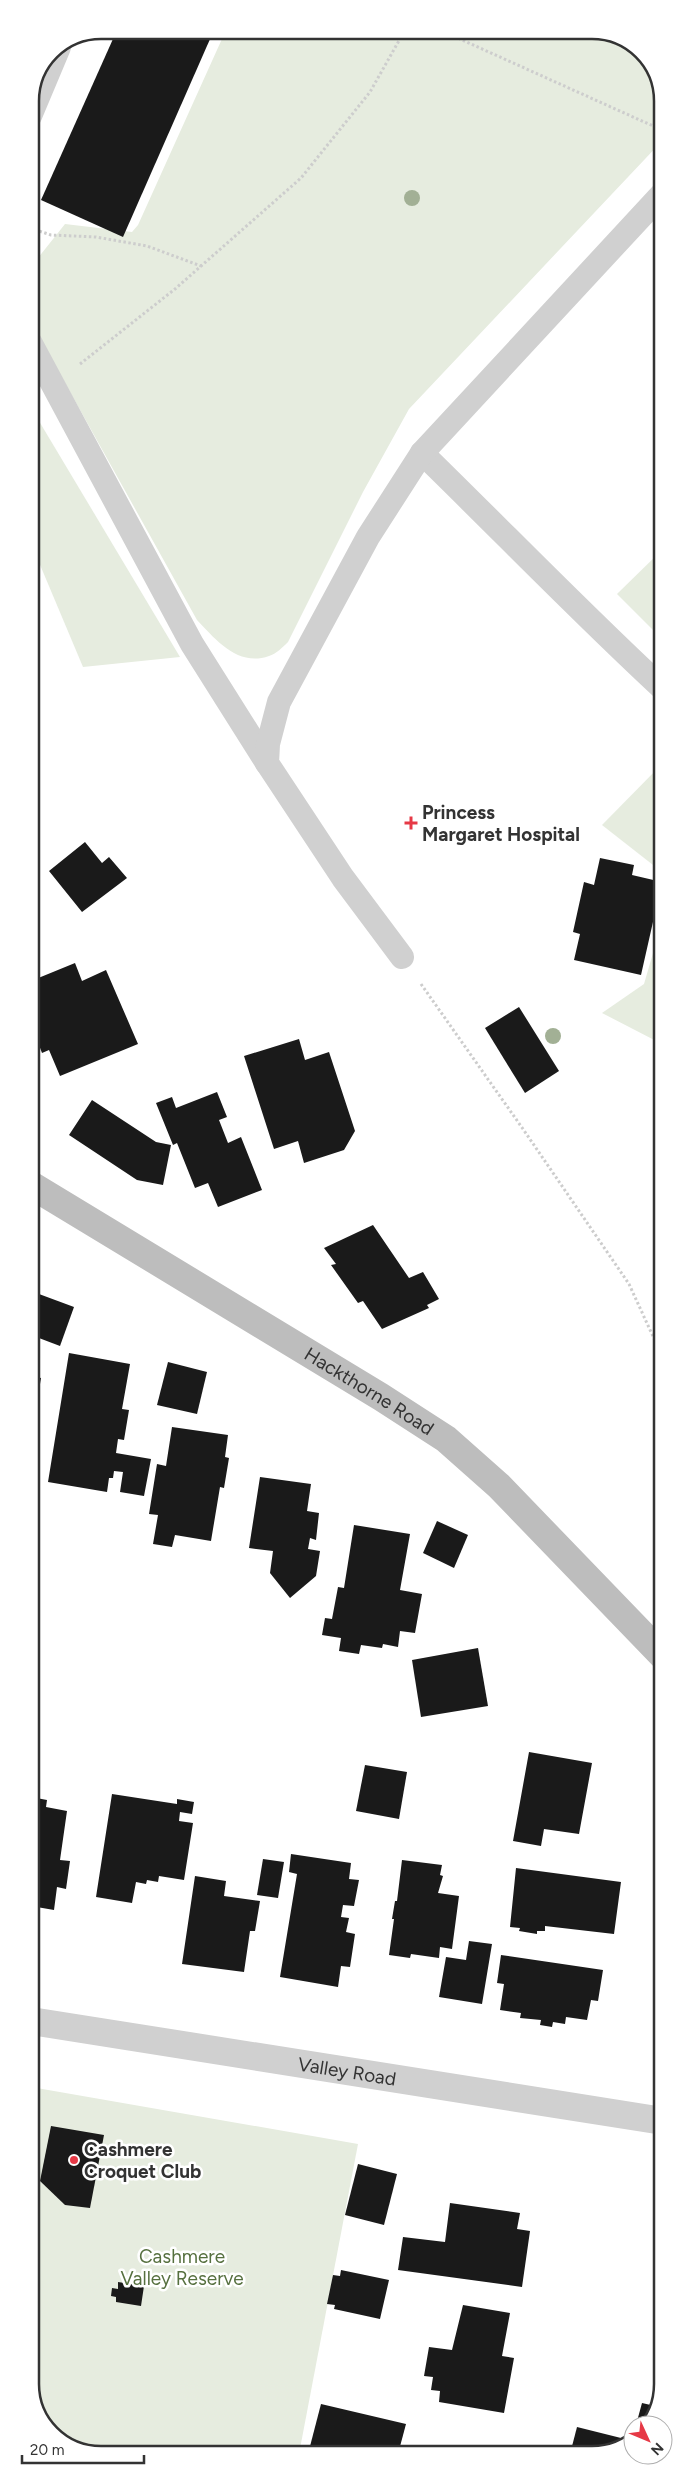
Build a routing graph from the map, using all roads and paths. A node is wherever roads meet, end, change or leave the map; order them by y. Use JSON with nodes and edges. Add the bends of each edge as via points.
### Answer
{"nodes":[{"id":1,"x":400,"y":39,"type":"edge"},
{"id":2,"x":460,"y":39,"type":"edge"},
{"id":3,"x":53,"y":62,"type":"edge"},
{"id":4,"x":40,"y":93,"type":"edge"},
{"id":5,"x":654,"y":126,"type":"edge"},
{"id":6,"x":654,"y":203,"type":"edge"},
{"id":7,"x":39,"y":231,"type":"edge"},
{"id":8,"x":201,"y":266,"type":"junction"},
{"id":9,"x":39,"y":358,"type":"edge"},
{"id":10,"x":54,"y":385,"type":"junction"},
{"id":11,"x":422,"y":453,"type":"junction"},
{"id":12,"x":654,"y":681,"type":"edge"},
{"id":13,"x":267,"y":763,"type":"junction"},
{"id":14,"x":402,"y":957,"type":"joint"},
{"id":15,"x":39,"y":1190,"type":"edge"},
{"id":16,"x":654,"y":1339,"type":"edge"},
{"id":17,"x":654,"y":1648,"type":"edge"},
{"id":18,"x":39,"y":2022,"type":"edge"},
{"id":19,"x":654,"y":2120,"type":"edge"}],
"edges":[{"from":1,"to":8,"type":"path","via":[[370,92],[302,178]]},
{"from":2,"to":5,"type":"path"},
{"from":3,"to":4,"type":"lane"},
{"from":6,"to":11,"type":"lane"},
{"from":7,"to":8,"type":"path","via":[[147,246]]},
{"from":8,"to":10,"type":"path"},
{"from":9,"to":10,"type":"lane"},
{"from":10,"to":13,"type":"lane","via":[[192,644]]},
{"from":11,"to":12,"type":"lane"},
{"from":11,"to":13,"type":"lane","via":[[368,537],[279,702],[268,744]]},
{"from":13,"to":14,"type":"lane","via":[[343,878]]},
{"from":14,"to":16,"type":"path","via":[[629,1284]]},
{"from":15,"to":17,"type":"street","name":"Hackthorne Road","via":[[446,1439],[499,1486]]},
{"from":18,"to":19,"type":"street","name":"Valley Road"}]}
